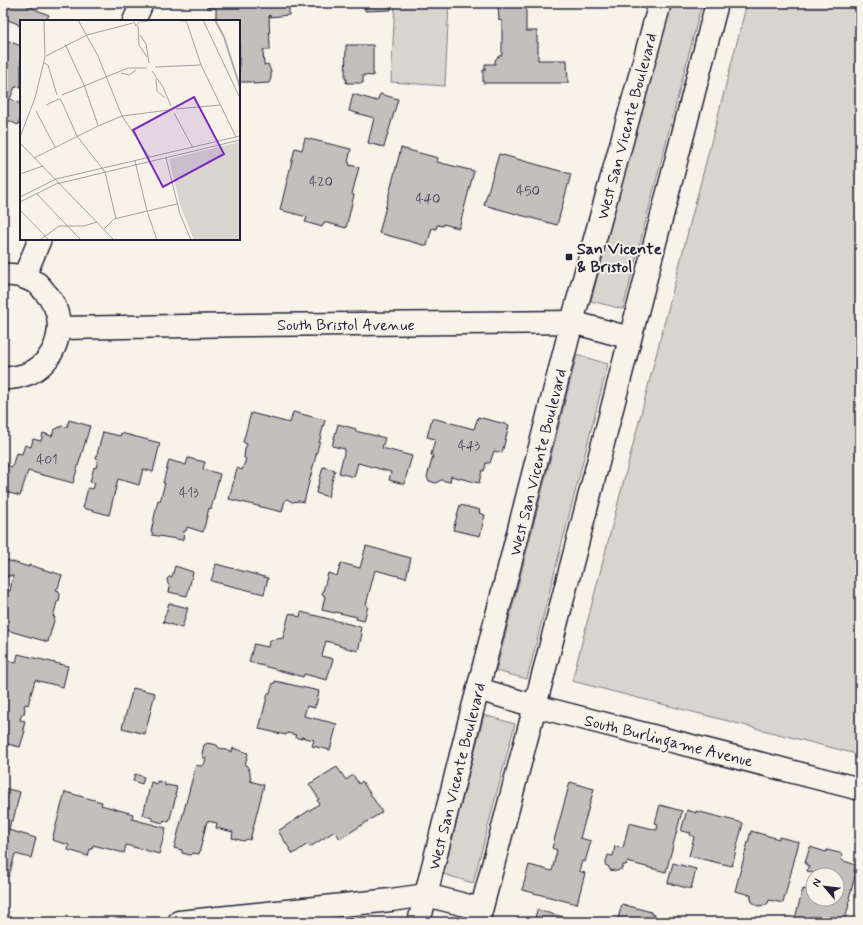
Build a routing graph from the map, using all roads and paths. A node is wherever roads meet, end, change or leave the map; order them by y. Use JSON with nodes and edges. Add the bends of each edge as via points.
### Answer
{"nodes":[{"id":1,"x":142,"y":3,"type":"edge"},
{"id":2,"x":660,"y":3,"type":"edge"},
{"id":3,"x":717,"y":3,"type":"edge"},
{"id":4,"x":134,"y":20,"type":"edge"},
{"id":5,"x":39,"y":240,"type":"edge"},
{"id":6,"x":13,"y":276,"type":"edge"},
{"id":7,"x":572,"y":322,"type":"junction"},
{"id":8,"x":59,"y":328,"type":"junction"},
{"id":9,"x":630,"y":338,"type":"junction"},
{"id":10,"x":3,"y":378,"type":"edge"},
{"id":11,"x":478,"y":689,"type":"junction"},
{"id":12,"x":535,"y":706,"type":"junction"},
{"id":13,"x":860,"y":789,"type":"edge"},
{"id":14,"x":426,"y":895,"type":"junction"},
{"id":15,"x":479,"y":916,"type":"edge"},
{"id":16,"x":179,"y":922,"type":"edge"},
{"id":17,"x":419,"y":922,"type":"edge"}],
"edges":[{"from":1,"to":4,"type":"main road"},
{"from":2,"to":7,"type":"main road","name":"West San Vicente Boulevard"},
{"from":3,"to":9,"type":"main road"},
{"from":5,"to":6,"type":"main road"},
{"from":6,"to":8,"type":"main road","via":[[38,284],[50,296],[57,311]]},
{"from":7,"to":8,"type":"main road","name":"South Bristol Avenue"},
{"from":7,"to":9,"type":"main road","name":"South Bristol Avenue"},
{"from":7,"to":11,"type":"main road","name":"West San Vicente Boulevard"},
{"from":8,"to":10,"type":"main road","via":[[49,358],[37,369],[23,376]]},
{"from":9,"to":12,"type":"main road"},
{"from":11,"to":12,"type":"main road","name":"South Burlingame Avenue"},
{"from":11,"to":14,"type":"main road","name":"West San Vicente Boulevard"},
{"from":12,"to":13,"type":"main road","name":"South Burlingame Avenue"},
{"from":12,"to":15,"type":"main road"},
{"from":14,"to":15,"type":"main road"},
{"from":14,"to":16,"type":"main road"},
{"from":14,"to":17,"type":"main road","name":"West San Vicente Boulevard"}]}
